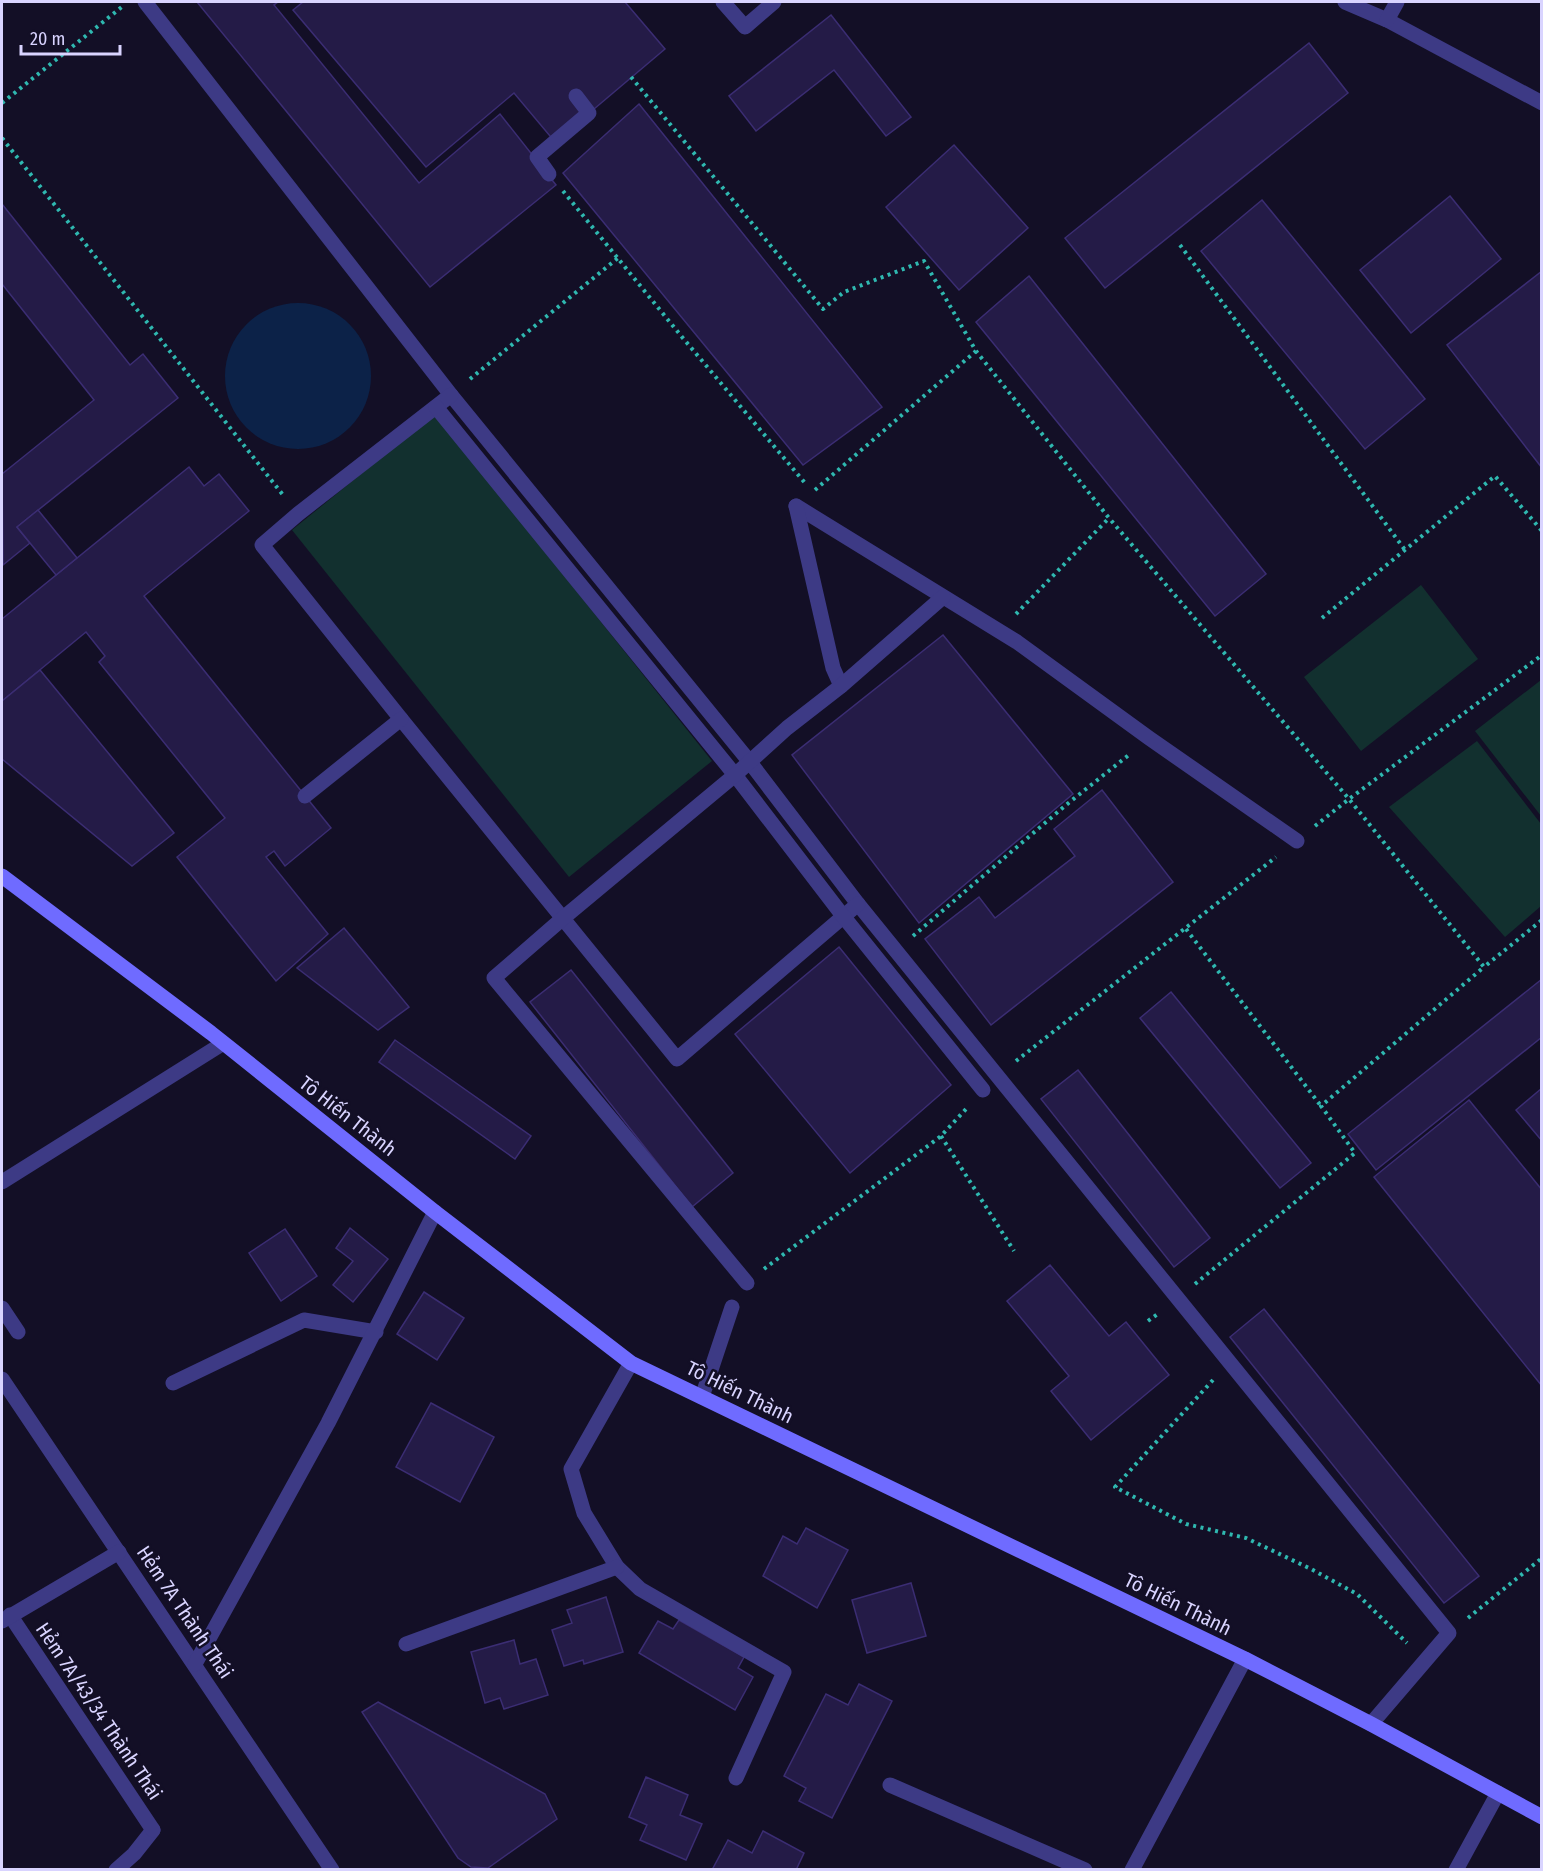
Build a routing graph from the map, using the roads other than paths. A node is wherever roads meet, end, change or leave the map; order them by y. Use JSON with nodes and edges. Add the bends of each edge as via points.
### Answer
{"nodes":[{"id":1,"x":145,"y":2,"type":"edge"},
{"id":2,"x":723,"y":2,"type":"edge"},
{"id":3,"x":774,"y":2,"type":"edge"},
{"id":4,"x":1345,"y":2,"type":"edge"},
{"id":5,"x":1397,"y":2,"type":"edge"},
{"id":6,"x":1388,"y":21,"type":"junction"},
{"id":7,"x":576,"y":96,"type":"dead end"},
{"id":8,"x":1542,"y":103,"type":"edge"},
{"id":9,"x":549,"y":174,"type":"road end"},
{"id":10,"x":451,"y":394,"type":"junction"},
{"id":11,"x":436,"y":407,"type":"junction"},
{"id":12,"x":943,"y":597,"type":"junction"},
{"id":13,"x":841,"y":686,"type":"junction"},
{"id":14,"x":400,"y":719,"type":"junction"},
{"id":15,"x":749,"y":761,"type":"junction"},
{"id":16,"x":735,"y":775,"type":"junction"},
{"id":17,"x":305,"y":796,"type":"dead end"},
{"id":18,"x":1297,"y":841,"type":"road end"},
{"id":19,"x":2,"y":876,"type":"edge"},
{"id":20,"x":858,"y":904,"type":"junction"},
{"id":21,"x":843,"y":916,"type":"junction"},
{"id":22,"x":562,"y":919,"type":"junction"},
{"id":23,"x":222,"y":1044,"type":"junction"},
{"id":24,"x":983,"y":1090,"type":"road end"},
{"id":25,"x":2,"y":1182,"type":"edge"},
{"id":26,"x":435,"y":1212,"type":"junction"},
{"id":27,"x":747,"y":1283,"type":"road end"},
{"id":28,"x":732,"y":1307,"type":"dead end"},
{"id":29,"x":2,"y":1308,"type":"edge"},
{"id":30,"x":18,"y":1332,"type":"dead end"},
{"id":31,"x":376,"y":1332,"type":"junction"},
{"id":32,"x":631,"y":1363,"type":"junction"},
{"id":33,"x":2,"y":1379,"type":"edge"},
{"id":34,"x":173,"y":1383,"type":"dead end"},
{"id":35,"x":702,"y":1397,"type":"junction"},
{"id":36,"x":119,"y":1552,"type":"junction"},
{"id":37,"x":617,"y":1567,"type":"junction"},
{"id":38,"x":6,"y":1618,"type":"edge"},
{"id":39,"x":406,"y":1644,"type":"dead end"},
{"id":40,"x":1245,"y":1659,"type":"junction"},
{"id":41,"x":195,"y":1664,"type":"junction"},
{"id":42,"x":1371,"y":1724,"type":"junction"},
{"id":43,"x":736,"y":1778,"type":"dead end"},
{"id":44,"x":890,"y":1785,"type":"dead end"},
{"id":45,"x":1498,"y":1793,"type":"junction"},
{"id":46,"x":1542,"y":1817,"type":"edge"},
{"id":47,"x":116,"y":1869,"type":"edge"},
{"id":48,"x":332,"y":1869,"type":"edge"},
{"id":49,"x":1085,"y":1869,"type":"edge"},
{"id":50,"x":1132,"y":1869,"type":"edge"},
{"id":51,"x":1456,"y":1869,"type":"edge"}],
"edges":[{"from":1,"to":10,"type":"street"},
{"from":2,"to":3,"type":"street","via":[[745,27]]},
{"from":4,"to":6,"type":"street"},
{"from":5,"to":6,"type":"street"},
{"from":6,"to":8,"type":"street"},
{"from":7,"to":9,"type":"street","via":[[589,113],[537,157]]},
{"from":10,"to":11,"type":"street"},
{"from":10,"to":15,"type":"street"},
{"from":11,"to":14,"type":"street","via":[[262,545]]},
{"from":11,"to":16,"type":"street"},
{"from":12,"to":13,"type":"street"},
{"from":12,"to":13,"type":"street","via":[[796,506],[833,668]]},
{"from":12,"to":18,"type":"street","via":[[1017,642]]},
{"from":13,"to":15,"type":"street"},
{"from":14,"to":17,"type":"street"},
{"from":14,"to":22,"type":"street"},
{"from":15,"to":16,"type":"street"},
{"from":15,"to":20,"type":"street"},
{"from":16,"to":21,"type":"street"},
{"from":16,"to":22,"type":"street"},
{"from":19,"to":23,"type":"main road","name":"Tô Hiến Thành"},
{"from":20,"to":21,"type":"street"},
{"from":20,"to":42,"type":"street","via":[[1449,1633]]},
{"from":21,"to":22,"type":"street","via":[[677,1059]]},
{"from":21,"to":24,"type":"street"},
{"from":22,"to":27,"type":"street","via":[[494,978]]},
{"from":23,"to":25,"type":"street"},
{"from":23,"to":26,"type":"main road","name":"Tô Hiến Thành"},
{"from":26,"to":31,"type":"street"},
{"from":26,"to":32,"type":"main road","name":"Tô Hiến Thành"},
{"from":28,"to":35,"type":"street"},
{"from":29,"to":30,"type":"street"},
{"from":31,"to":34,"type":"street","via":[[304,1320]]},
{"from":31,"to":41,"type":"street"},
{"from":32,"to":35,"type":"main road","name":"Tô Hiến Thành"},
{"from":32,"to":37,"type":"street","via":[[571,1469],[584,1513]]},
{"from":33,"to":36,"type":"street","name":"Hẻm 7A Thành Thái"},
{"from":35,"to":40,"type":"main road","name":"Tô Hiến Thành"},
{"from":36,"to":38,"type":"street"},
{"from":36,"to":41,"type":"street","name":"Hẻm 7A Thành Thái"},
{"from":37,"to":39,"type":"street"},
{"from":37,"to":43,"type":"street","via":[[640,1588],[784,1672]]},
{"from":38,"to":47,"type":"street","name":"Hẻm 7A/43/34 Thành Thái","via":[[153,1830]]},
{"from":40,"to":42,"type":"main road","name":"Tô Hiến Thành"},
{"from":40,"to":50,"type":"street"},
{"from":41,"to":48,"type":"street","name":"Hẻm 7A Thành Thái"},
{"from":42,"to":45,"type":"main road","name":"Tô Hiến Thành"},
{"from":44,"to":49,"type":"street"},
{"from":45,"to":46,"type":"main road","name":"Tô Hiến Thành"},
{"from":45,"to":51,"type":"street"}]}
